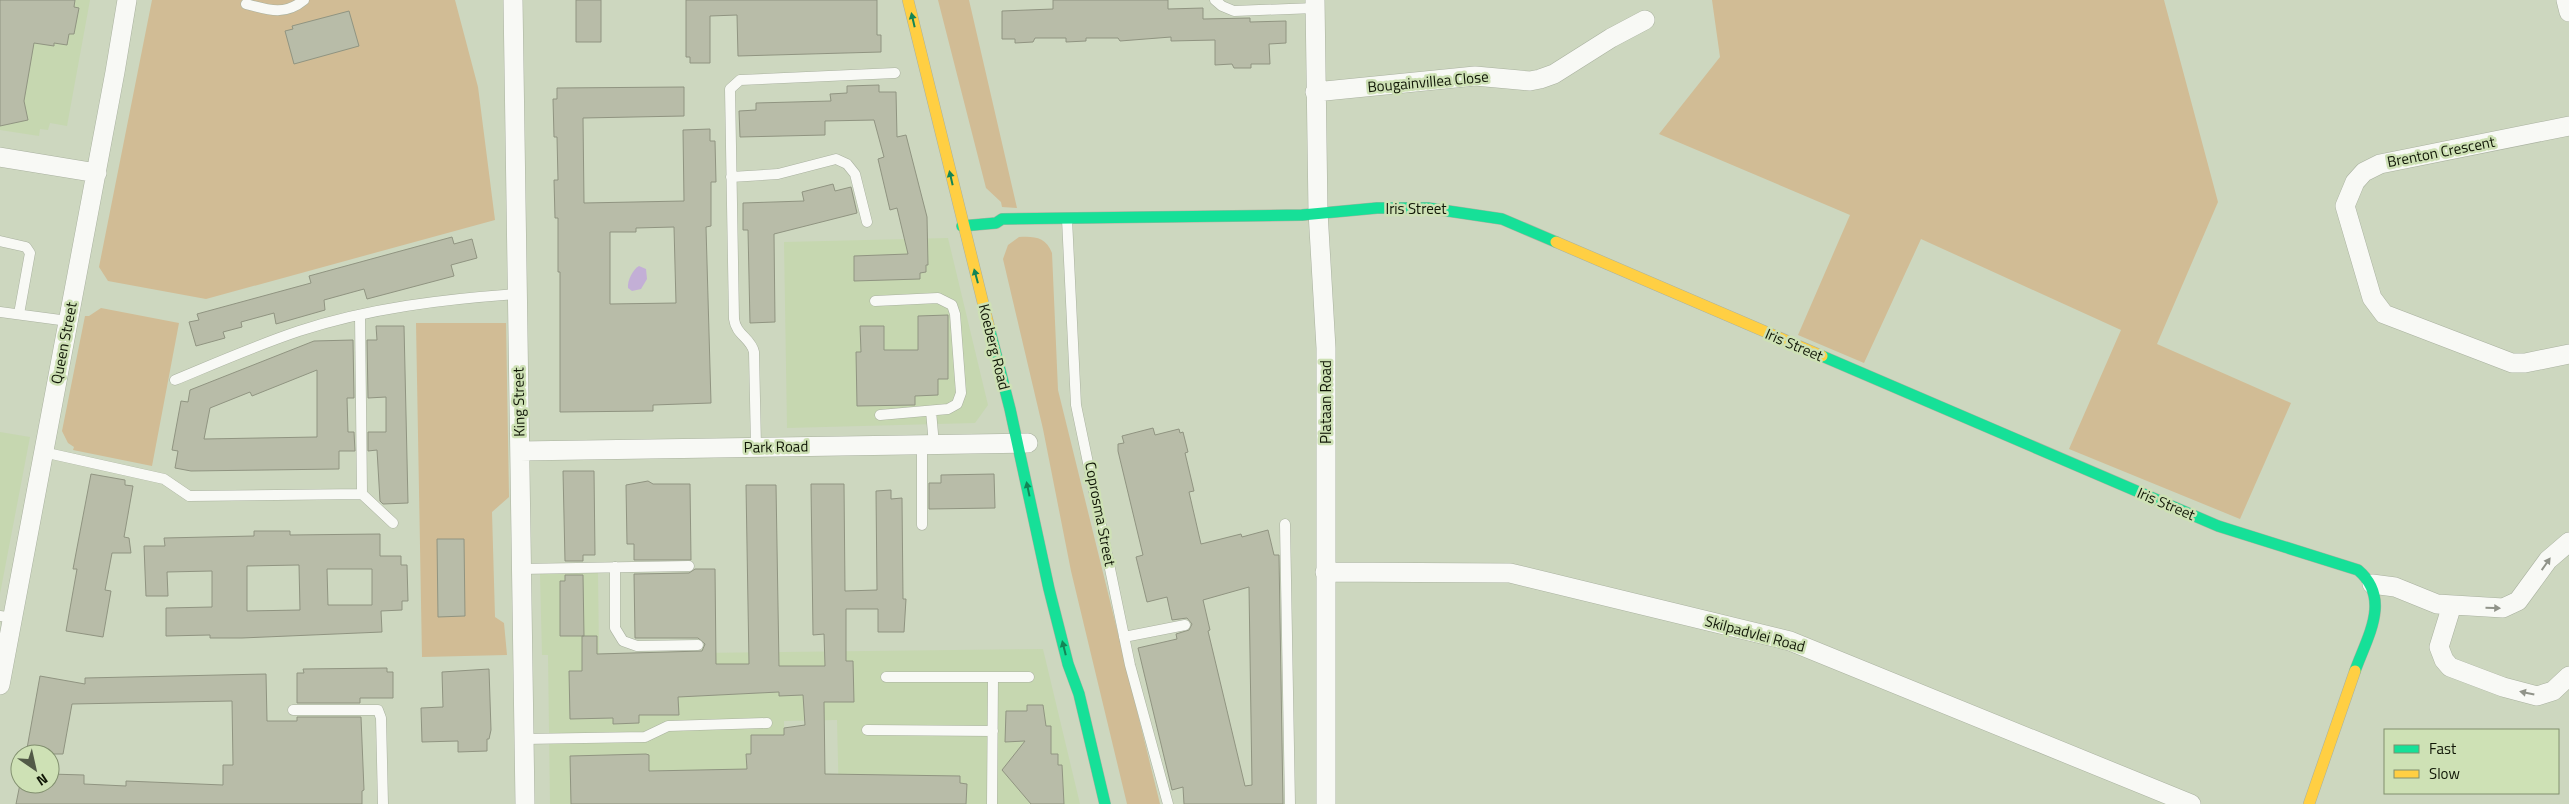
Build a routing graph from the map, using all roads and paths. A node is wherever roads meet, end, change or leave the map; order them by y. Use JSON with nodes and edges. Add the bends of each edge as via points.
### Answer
{"nodes":[{"id":1,"x":127,"y":0,"type":"edge"},
{"id":2,"x":304,"y":0,"type":"edge"},
{"id":3,"x":513,"y":0,"type":"edge"},
{"id":4,"x":908,"y":0,"type":"edge"},
{"id":5,"x":1215,"y":0,"type":"edge"},
{"id":6,"x":2566,"y":0,"type":"edge"},
{"id":7,"x":246,"y":4,"type":"dead end"},
{"id":8,"x":1315,"y":4,"type":"edge"},
{"id":9,"x":2569,"y":12,"type":"edge"},
{"id":10,"x":1645,"y":20,"type":"dead end"},
{"id":11,"x":895,"y":73,"type":"dead end"},
{"id":12,"x":1315,"y":92,"type":"junction"},
{"id":13,"x":2569,"y":126,"type":"edge"},
{"id":14,"x":0,"y":156,"type":"edge"},
{"id":15,"x":96,"y":173,"type":"junction"},
{"id":16,"x":731,"y":177,"type":"junction"},
{"id":17,"x":1318,"y":212,"type":"junction"},
{"id":18,"x":1067,"y":218,"type":"junction"},
{"id":19,"x":867,"y":222,"type":"dead end"},
{"id":20,"x":962,"y":226,"type":"junction"},
{"id":21,"x":0,"y":242,"type":"edge"},
{"id":22,"x":518,"y":294,"type":"junction"},
{"id":23,"x":875,"y":301,"type":"dead end"},
{"id":24,"x":0,"y":312,"type":"edge"},
{"id":25,"x":19,"y":314,"type":"junction"},
{"id":26,"x":360,"y":316,"type":"junction"},
{"id":27,"x":68,"y":321,"type":"junction"},
{"id":28,"x":2569,"y":354,"type":"edge"},
{"id":29,"x":175,"y":380,"type":"dead end"},
{"id":30,"x":931,"y":410,"type":"junction"},
{"id":31,"x":880,"y":415,"type":"dead end"},
{"id":32,"x":1028,"y":443,"type":"junction"},
{"id":33,"x":928,"y":445,"type":"junction"},
{"id":34,"x":756,"y":447,"type":"junction"},
{"id":35,"x":520,"y":451,"type":"junction"},
{"id":36,"x":44,"y":452,"type":"junction"},
{"id":37,"x":362,"y":494,"type":"junction"},
{"id":38,"x":393,"y":523,"type":"dead end"},
{"id":39,"x":1285,"y":524,"type":"dead end"},
{"id":40,"x":922,"y":525,"type":"dead end"},
{"id":41,"x":2569,"y":542,"type":"edge"},
{"id":42,"x":689,"y":566,"type":"dead end"},
{"id":43,"x":615,"y":567,"type":"junction"},
{"id":44,"x":521,"y":569,"type":"junction"},
{"id":45,"x":1325,"y":572,"type":"junction"},
{"id":46,"x":2372,"y":584,"type":"junction"},
{"id":47,"x":1062,"y":590,"type":"dead end"},
{"id":48,"x":2452,"y":606,"type":"junction"},
{"id":49,"x":6,"y":617,"type":"edge"},
{"id":50,"x":1185,"y":625,"type":"dead end"},
{"id":51,"x":1124,"y":637,"type":"junction"},
{"id":52,"x":698,"y":645,"type":"dead end"},
{"id":53,"x":2569,"y":676,"type":"edge"},
{"id":54,"x":886,"y":677,"type":"dead end"},
{"id":55,"x":993,"y":677,"type":"junction"},
{"id":56,"x":1029,"y":677,"type":"dead end"},
{"id":57,"x":0,"y":685,"type":"edge"},
{"id":58,"x":1078,"y":694,"type":"junction"},
{"id":59,"x":293,"y":710,"type":"dead end"},
{"id":60,"x":766,"y":723,"type":"dead end"},
{"id":61,"x":867,"y":730,"type":"dead end"},
{"id":62,"x":993,"y":730,"type":"junction"},
{"id":63,"x":524,"y":739,"type":"junction"},
{"id":64,"x":383,"y":804,"type":"edge"},
{"id":65,"x":525,"y":804,"type":"edge"},
{"id":66,"x":992,"y":804,"type":"edge"},
{"id":67,"x":1105,"y":804,"type":"edge"},
{"id":68,"x":1168,"y":804,"type":"edge"},
{"id":69,"x":1290,"y":804,"type":"edge"},
{"id":70,"x":1326,"y":804,"type":"edge"},
{"id":71,"x":2191,"y":804,"type":"edge"},
{"id":72,"x":2309,"y":804,"type":"edge"}],
"edges":[{"from":1,"to":15,"type":"street","name":"Queen Street"},
{"from":2,"to":7,"type":"lane","via":[[296,7],[277,12]]},
{"from":3,"to":22,"type":"street","name":"King Street"},
{"from":20,"to":4,"type":"street","name":"Koeberg Road","one_way":true},
{"from":5,"to":8,"type":"lane","via":[[1234,11]]},
{"from":6,"to":9,"type":"street"},
{"from":8,"to":12,"type":"street","name":"Plataan Road"},
{"from":10,"to":12,"type":"street","name":"Bougainvillea Close","via":[[1540,79],[1475,76]]},
{"from":11,"to":16,"type":"lane","via":[[744,79],[736,82],[730,94]]},
{"from":12,"to":17,"type":"street","name":"Plataan Road"},
{"from":13,"to":28,"type":"street","name":"Brenton Crescent","via":[[2380,164],[2364,172],[2355,182],[2346,206],[2372,298],[2384,314],[2512,363]]},
{"from":14,"to":15,"type":"street"},
{"from":15,"to":27,"type":"street","name":"Queen Street"},
{"from":16,"to":19,"type":"lane","via":[[778,174],[830,160],[842,161],[855,174]]},
{"from":16,"to":34,"type":"lane","via":[[734,319],[736,330],[750,343],[754,352]]},
{"from":17,"to":18,"type":"street","name":"Iris Street","via":[[1302,215]]},
{"from":17,"to":45,"type":"street","name":"Plataan Road","via":[[1326,348]]},
{"from":17,"to":46,"type":"street","name":"Iris Street","via":[[1424,208],[1459,210],[1502,219],[2218,526],[2358,570]]},
{"from":18,"to":20,"type":"street","name":"Iris Street","via":[[1002,219],[996,223]]},
{"from":18,"to":51,"type":"lane","name":"Coprosma Street","via":[[1076,405]]},
{"from":32,"to":20,"type":"street","name":"Koeberg Road","one_way":true},
{"from":21,"to":25,"type":"lane","via":[[26,247],[30,253]]},
{"from":22,"to":26,"type":"lane","via":[[451,300]]},
{"from":22,"to":35,"type":"street","name":"King Street"},
{"from":23,"to":30,"type":"lane","via":[[938,298],[948,301],[954,309],[960,399],[953,408]]},
{"from":24,"to":25,"type":"lane"},
{"from":25,"to":27,"type":"lane"},
{"from":26,"to":29,"type":"lane","via":[[300,331]]},
{"from":26,"to":37,"type":"lane"},
{"from":27,"to":36,"type":"street","name":"Queen Street"},
{"from":30,"to":31,"type":"lane"},
{"from":30,"to":33,"type":"lane"},
{"from":32,"to":33,"type":"street","name":"Park Road"},
{"from":58,"to":32,"type":"street","name":"Koeberg Road","one_way":true,"via":[[1049,589]]},
{"from":33,"to":34,"type":"street","name":"Park Road"},
{"from":33,"to":40,"type":"lane"},
{"from":34,"to":35,"type":"street","name":"Park Road"},
{"from":35,"to":44,"type":"street","name":"King Street"},
{"from":36,"to":37,"type":"lane","via":[[164,479],[189,496]]},
{"from":36,"to":49,"type":"street","name":"Queen Street"},
{"from":37,"to":38,"type":"lane"},
{"from":39,"to":69,"type":"lane"},
{"from":48,"to":41,"type":"street","one_way":true,"via":[[2511,606],[2528,591],[2556,551]]},
{"from":42,"to":43,"type":"lane"},
{"from":43,"to":44,"type":"lane"},
{"from":43,"to":52,"type":"lane","via":[[615,628],[623,641],[637,646]]},
{"from":44,"to":63,"type":"street","name":"King Street"},
{"from":45,"to":70,"type":"street","name":"Plataan Road"},
{"from":45,"to":71,"type":"street","name":"Skilpadvlei Road","via":[[1510,573],[1790,641]]},
{"from":46,"to":48,"type":"street","via":[[2395,587],[2437,604]]},
{"from":46,"to":72,"type":"street","via":[[2376,598],[2374,616]]},
{"from":47,"to":58,"type":"street","name":"Koeberg Road","via":[[1077,664]]},
{"from":53,"to":48,"type":"street","one_way":true,"via":[[2553,691],[2537,696],[2450,667],[2439,648]]},
{"from":49,"to":57,"type":"street","name":"Queen Street"},
{"from":50,"to":51,"type":"lane"},
{"from":51,"to":68,"type":"lane","name":"Coprosma Street"},
{"from":54,"to":55,"type":"lane"},
{"from":55,"to":56,"type":"lane"},
{"from":55,"to":62,"type":"lane"},
{"from":58,"to":67,"type":"street","name":"Koeberg Road"},
{"from":59,"to":64,"type":"lane","via":[[378,710],[381,718]]},
{"from":60,"to":63,"type":"lane","via":[[668,726],[644,737]]},
{"from":61,"to":62,"type":"lane"},
{"from":62,"to":66,"type":"lane"},
{"from":63,"to":65,"type":"street","name":"King Street"}]}
